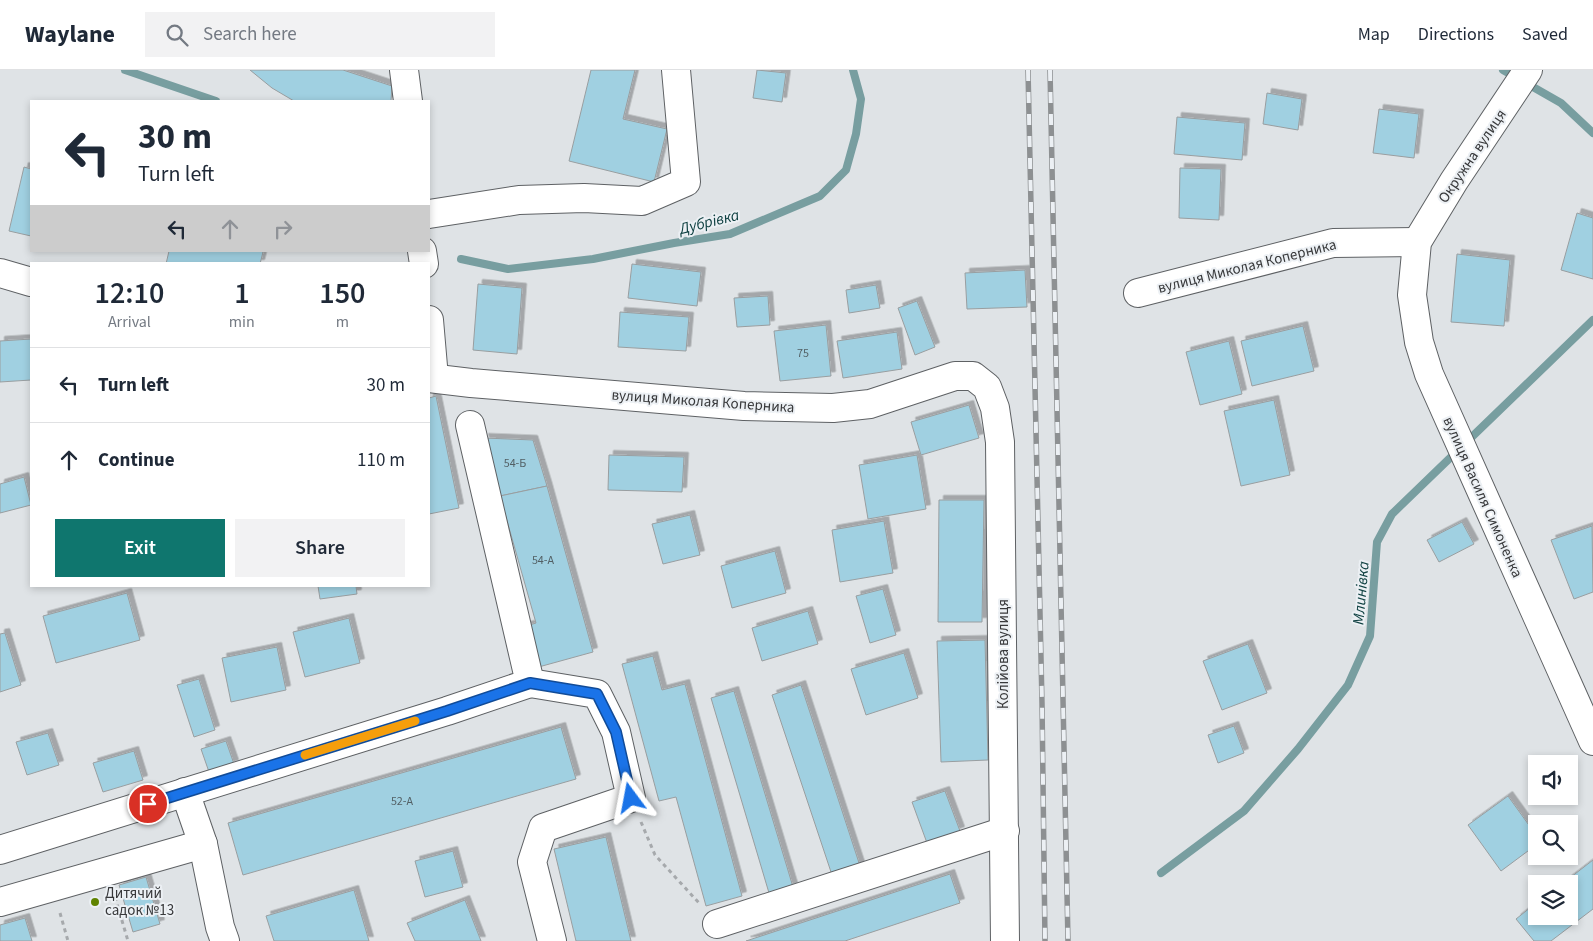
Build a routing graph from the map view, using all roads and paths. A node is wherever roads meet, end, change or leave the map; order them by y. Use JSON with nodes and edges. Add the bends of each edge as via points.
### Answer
{"nodes":[{"id":1,"x":404,"y":70,"type":"edge"},
{"id":2,"x":676,"y":70,"type":"edge"},
{"id":3,"x":1528,"y":70,"type":"edge"},
{"id":4,"x":408,"y":100,"type":"edge"},
{"id":5,"x":430,"y":214,"type":"edge"},
{"id":6,"x":1417,"y":242,"type":"junction"},
{"id":7,"x":0,"y":273,"type":"edge"},
{"id":8,"x":30,"y":282,"type":"edge"},
{"id":9,"x":1138,"y":293,"type":"dead end"},
{"id":10,"x":430,"y":349,"type":"edge"},
{"id":11,"x":973,"y":376,"type":"joint"},
{"id":12,"x":431,"y":378,"type":"edge"},
{"id":13,"x":470,"y":424,"type":"dead end"},
{"id":14,"x":530,"y":683,"type":"junction"},
{"id":15,"x":1593,"y":741,"type":"edge"},
{"id":16,"x":186,"y":792,"type":"junction"},
{"id":17,"x":631,"y":798,"type":"junction"},
{"id":18,"x":1004,"y":831,"type":"junction"},
{"id":19,"x":202,"y":844,"type":"junction"},
{"id":20,"x":0,"y":850,"type":"edge"},
{"id":21,"x":107,"y":872,"type":"junction"},
{"id":22,"x":0,"y":902,"type":"edge"},
{"id":23,"x":717,"y":924,"type":"joint"},
{"id":24,"x":128,"y":941,"type":"edge"},
{"id":25,"x":225,"y":941,"type":"edge"},
{"id":26,"x":552,"y":941,"type":"edge"},
{"id":27,"x":1005,"y":941,"type":"edge"}],
"edges":[{"from":1,"to":4,"type":"street"},
{"from":2,"to":5,"type":"street","via":[[686,182],[642,200],[519,200]]},
{"from":3,"to":6,"type":"street","name":"Окружна вулиця"},
{"from":6,"to":9,"type":"street","name":"вулиця Миколая Коперника","via":[[1333,243]]},
{"from":6,"to":15,"type":"street","name":"вулиця Василя Симоненка","via":[[1412,295],[1419,342],[1429,374]]},
{"from":7,"to":8,"type":"street"},
{"from":10,"to":12,"type":"street"},
{"from":11,"to":12,"type":"street","name":"вулиця Миколая Коперника","via":[[955,376],[870,404],[833,408],[744,406]]},
{"from":11,"to":18,"type":"street","name":"Колійова вулиця","via":[[987,386],[1000,442]]},
{"from":13,"to":14,"type":"street"},
{"from":14,"to":16,"type":"street"},
{"from":14,"to":17,"type":"street","via":[[597,694],[616,732]]},
{"from":16,"to":19,"type":"street"},
{"from":16,"to":20,"type":"street"},
{"from":17,"to":23,"type":"path","via":[[655,855]]},
{"from":17,"to":26,"type":"street","via":[[543,828],[532,862]]},
{"from":18,"to":23,"type":"street"},
{"from":18,"to":27,"type":"street","name":"Колійова вулиця"},
{"from":19,"to":21,"type":"street"},
{"from":19,"to":25,"type":"street"},
{"from":21,"to":22,"type":"street"},
{"from":21,"to":24,"type":"path"}]}
